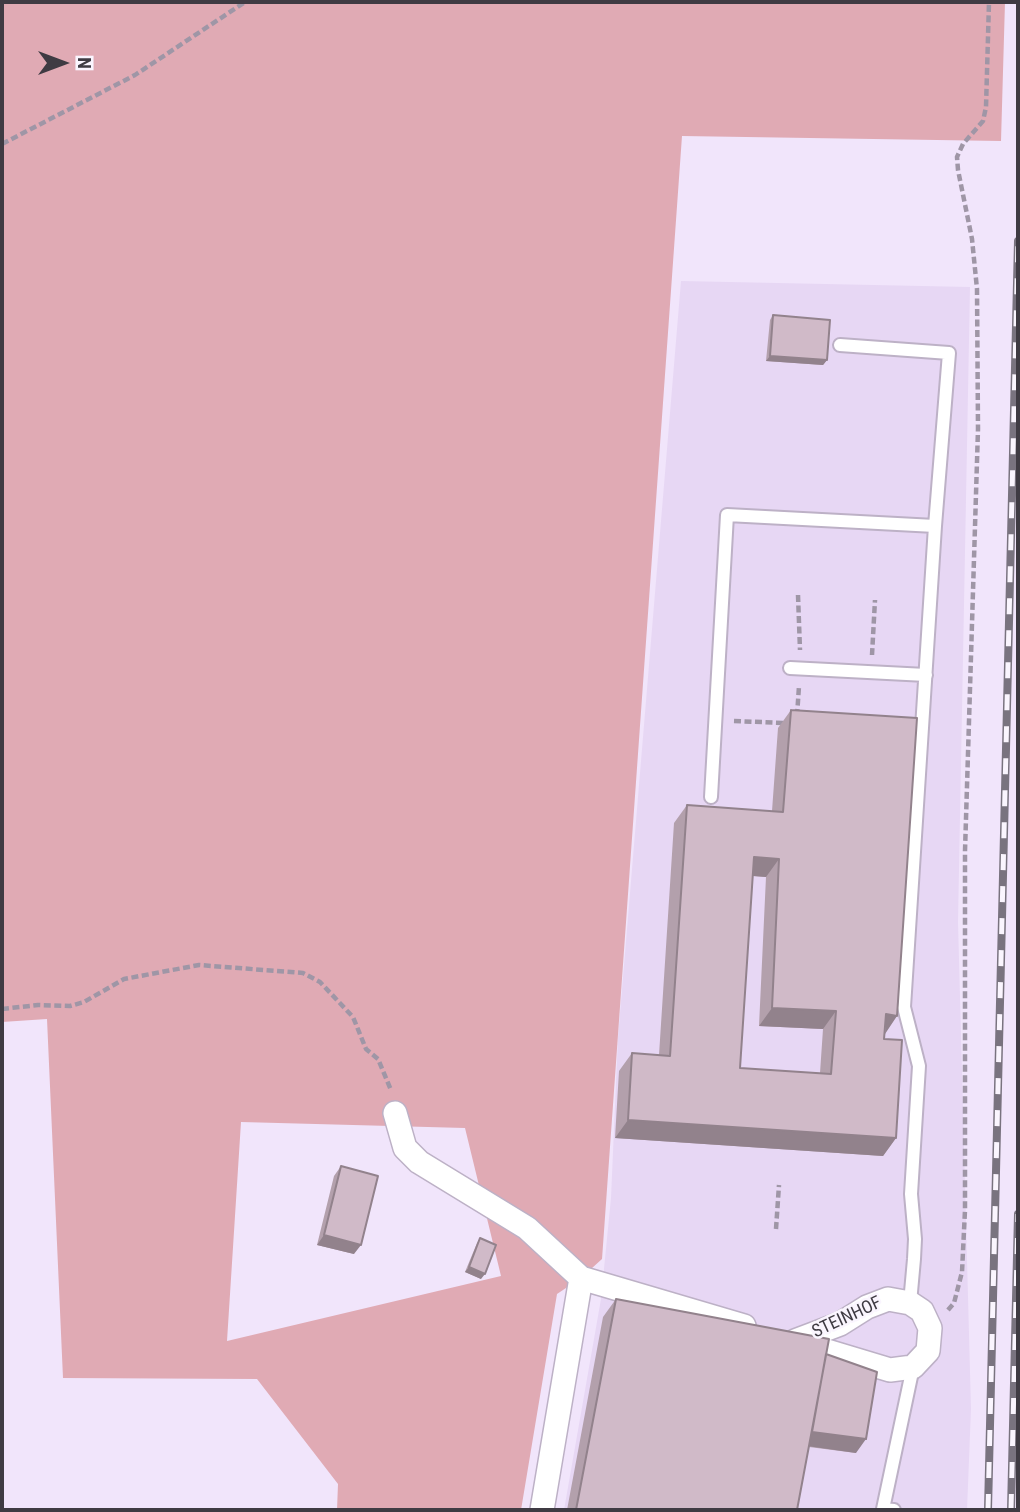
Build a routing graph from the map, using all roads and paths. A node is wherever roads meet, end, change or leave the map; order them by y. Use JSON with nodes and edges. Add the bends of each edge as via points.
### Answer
{"nodes":[{"id":1,"x":245,"y":2,"type":"edge"},
{"id":2,"x":989,"y":2,"type":"edge"},
{"id":3,"x":2,"y":144,"type":"edge"},
{"id":4,"x":841,"y":345,"type":"dead end"},
{"id":5,"x":935,"y":526,"type":"junction"},
{"id":6,"x":875,"y":600,"type":"dead end"},
{"id":7,"x":790,"y":668,"type":"dead end"},
{"id":8,"x":871,"y":672,"type":"junction"},
{"id":9,"x":926,"y":675,"type":"junction"},
{"id":10,"x":711,"y":797,"type":"dead end"},
{"id":11,"x":2,"y":1009,"type":"edge"},
{"id":12,"x":395,"y":1113,"type":"joint"},
{"id":13,"x":779,"y":1185,"type":"dead end"},
{"id":14,"x":776,"y":1229,"type":"dead end"},
{"id":15,"x":581,"y":1278,"type":"junction"},
{"id":16,"x":910,"y":1303,"type":"junction"},
{"id":17,"x":930,"y":1328,"type":"junction"},
{"id":18,"x":795,"y":1341,"type":"junction"},
{"id":19,"x":913,"y":1367,"type":"junction"},
{"id":20,"x":542,"y":1510,"type":"edge"},
{"id":21,"x":894,"y":1510,"type":"edge"}],
"edges":[{"from":1,"to":3,"type":"path","via":[[135,75]]},
{"from":2,"to":17,"type":"path","via":[[986,107],[983,121],[957,157],[977,289],[978,429],[965,851],[965,1210],[962,1272],[954,1304]]},
{"from":4,"to":5,"type":"lane","via":[[948,353]]},
{"from":5,"to":9,"type":"lane"},
{"from":5,"to":10,"type":"lane","via":[[727,515]]},
{"from":6,"to":8,"type":"path"},
{"from":7,"to":8,"type":"lane"},
{"from":8,"to":9,"type":"lane"},
{"from":9,"to":16,"type":"lane","via":[[904,1007],[919,1066]]},
{"from":11,"to":12,"type":"path","via":[[70,1006],[124,979],[199,965],[303,973],[320,982],[353,1017],[366,1049],[378,1059]]},
{"from":12,"to":15,"type":"street","name":"STEINHOF","via":[[405,1148],[419,1163],[527,1228]]},
{"from":13,"to":14,"type":"path"},
{"from":15,"to":18,"type":"street","name":"STEINHOF"},
{"from":15,"to":20,"type":"street"},
{"from":16,"to":17,"type":"street","via":[[922,1311]]},
{"from":16,"to":18,"type":"street","name":"STEINHOF","via":[[888,1299]]},
{"from":17,"to":19,"type":"street","via":[[928,1351]]},
{"from":18,"to":19,"type":"street","name":"STEINHOF","via":[[890,1370]]},
{"from":19,"to":21,"type":"lane","via":[[883,1508]]}]}
